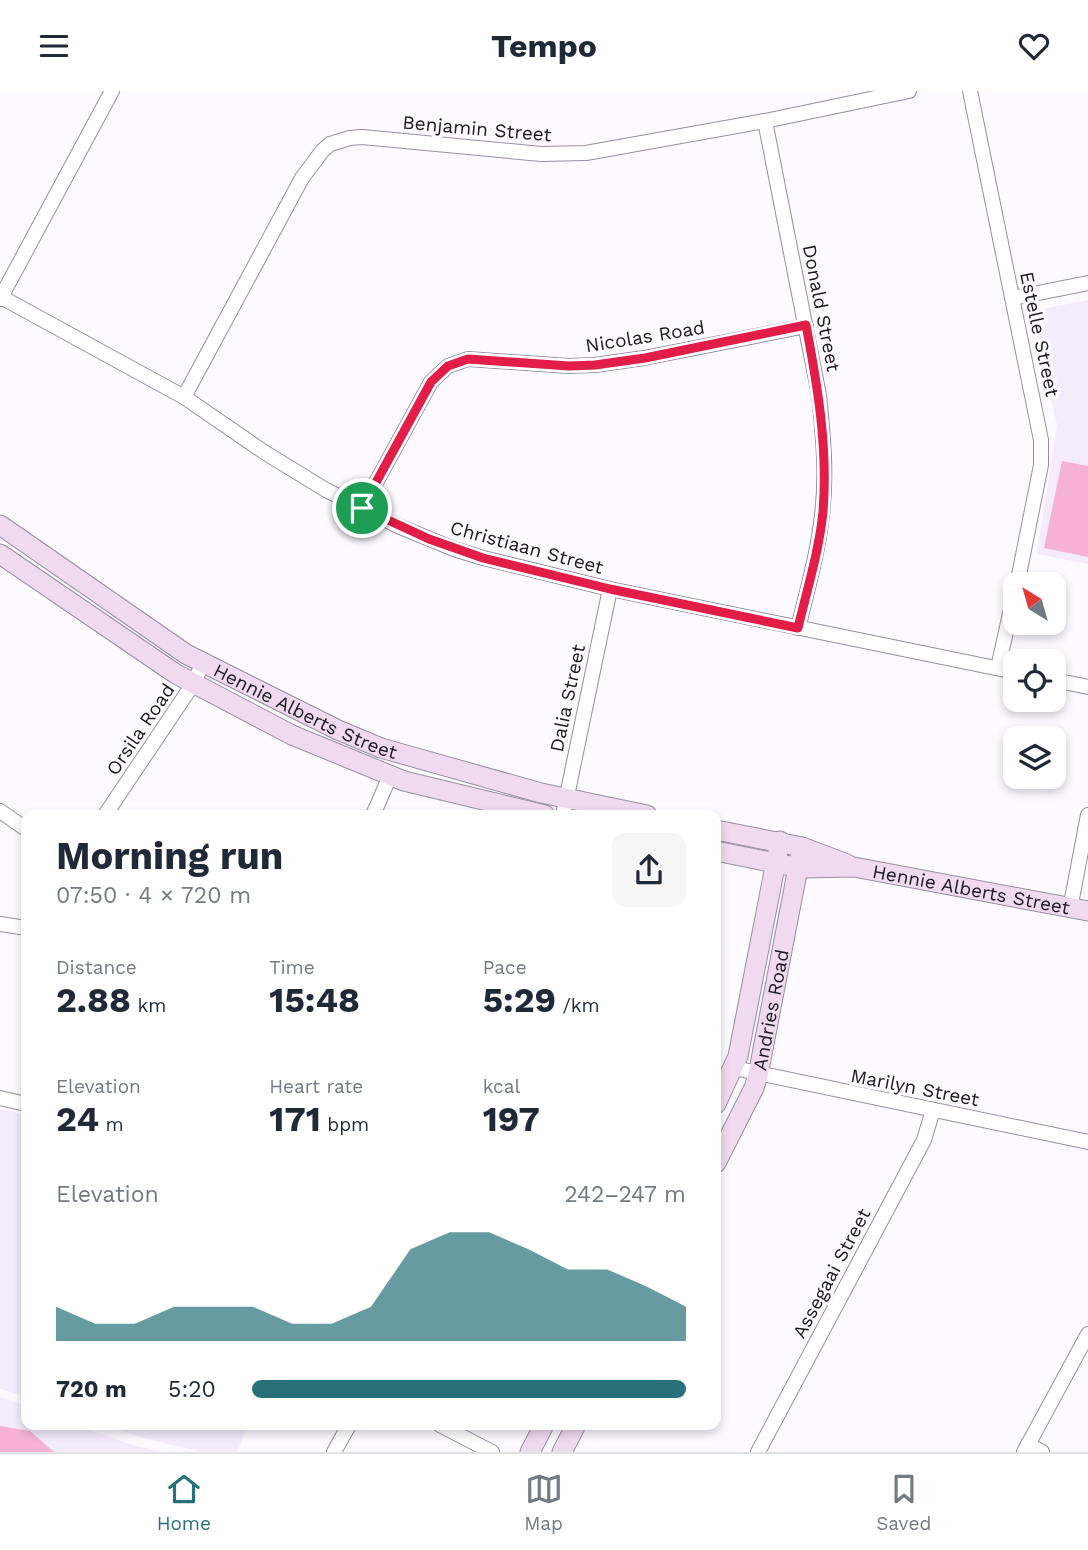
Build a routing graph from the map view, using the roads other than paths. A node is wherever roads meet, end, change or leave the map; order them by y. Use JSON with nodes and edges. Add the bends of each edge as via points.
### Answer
{"nodes":[{"id":1,"x":112,"y":91,"type":"edge"},
{"id":2,"x":909,"y":91,"type":"edge"},
{"id":3,"x":970,"y":91,"type":"edge"},
{"id":4,"x":862,"y":95,"type":"edge"},
{"id":5,"x":765,"y":121,"type":"junction"},
{"id":6,"x":1088,"y":283,"type":"edge"},
{"id":7,"x":1013,"y":297,"type":"junction"},
{"id":8,"x":1,"y":298,"type":"edge"},
{"id":9,"x":806,"y":325,"type":"junction"},
{"id":10,"x":184,"y":397,"type":"junction"},
{"id":11,"x":362,"y":508,"type":"junction"},
{"id":12,"x":0,"y":525,"type":"edge"},
{"id":13,"x":0,"y":554,"type":"edge"},
{"id":14,"x":1020,"y":572,"type":"edge"},
{"id":15,"x":610,"y":589,"type":"junction"},
{"id":16,"x":798,"y":628,"type":"junction"},
{"id":17,"x":1005,"y":635,"type":"edge"},
{"id":18,"x":203,"y":663,"type":"junction"},
{"id":19,"x":998,"y":669,"type":"junction"},
{"id":20,"x":1003,"y":670,"type":"edge"},
{"id":21,"x":1066,"y":682,"type":"edge"},
{"id":22,"x":193,"y":684,"type":"junction"},
{"id":23,"x":1088,"y":687,"type":"edge"},
{"id":24,"x":390,"y":776,"type":"junction"},
{"id":25,"x":565,"y":807,"type":"edge"},
{"id":26,"x":108,"y":810,"type":"edge"},
{"id":27,"x":375,"y":810,"type":"edge"},
{"id":28,"x":525,"y":810,"type":"edge"},
{"id":29,"x":596,"y":810,"type":"edge"},
{"id":30,"x":0,"y":811,"type":"edge"},
{"id":31,"x":1088,"y":815,"type":"edge"},
{"id":32,"x":21,"y":826,"type":"edge"},
{"id":33,"x":721,"y":831,"type":"edge"},
{"id":34,"x":780,"y":841,"type":"junction"},
{"id":35,"x":802,"y":847,"type":"junction"},
{"id":36,"x":721,"y":852,"type":"edge"},
{"id":37,"x":777,"y":864,"type":"junction"},
{"id":38,"x":854,"y":867,"type":"junction"},
{"id":39,"x":800,"y":868,"type":"junction"},
{"id":40,"x":1079,"y":910,"type":"edge"},
{"id":41,"x":0,"y":924,"type":"edge"},
{"id":42,"x":21,"y":927,"type":"edge"},
{"id":43,"x":734,"y":1068,"type":"junction"},
{"id":44,"x":758,"y":1075,"type":"junction"},
{"id":45,"x":721,"y":1094,"type":"edge"},
{"id":46,"x":0,"y":1098,"type":"edge"},
{"id":47,"x":21,"y":1103,"type":"edge"},
{"id":48,"x":933,"y":1110,"type":"junction"},
{"id":49,"x":1088,"y":1142,"type":"edge"},
{"id":50,"x":721,"y":1153,"type":"edge"},
{"id":51,"x":1088,"y":1334,"type":"edge"},
{"id":52,"x":346,"y":1430,"type":"edge"},
{"id":53,"x":450,"y":1430,"type":"edge"},
{"id":54,"x":541,"y":1430,"type":"edge"},
{"id":55,"x":573,"y":1430,"type":"edge"},
{"id":56,"x":1026,"y":1448,"type":"edge"},
{"id":57,"x":334,"y":1452,"type":"edge"},
{"id":58,"x":492,"y":1452,"type":"edge"},
{"id":59,"x":530,"y":1452,"type":"edge"},
{"id":60,"x":562,"y":1452,"type":"edge"},
{"id":61,"x":758,"y":1452,"type":"edge"},
{"id":62,"x":1042,"y":1452,"type":"edge"}],
"edges":[{"from":1,"to":8,"type":"street"},
{"from":2,"to":4,"type":"street","name":"Benjamin Street"},
{"from":3,"to":7,"type":"street","name":"Estelle Street"},
{"from":4,"to":5,"type":"street","name":"Benjamin Street"},
{"from":5,"to":9,"type":"street","name":"Donald Street"},
{"from":5,"to":10,"type":"street","name":"Benjamin Street","via":[[586,153],[541,154],[362,137],[330,144],[302,179]]},
{"from":6,"to":7,"type":"street"},
{"from":7,"to":14,"type":"street","name":"Estelle Street","via":[[1042,456]]},
{"from":8,"to":10,"type":"street","name":"Christiaan Street"},
{"from":9,"to":11,"type":"street","name":"Nicolas Road","via":[[595,365],[477,358],[457,362],[431,382]]},
{"from":9,"to":16,"type":"street","name":"Donald Street","via":[[819,395],[825,483],[816,555]]},
{"from":10,"to":11,"type":"street","name":"Christiaan Street","via":[[309,480]]},
{"from":11,"to":15,"type":"street","name":"Christiaan Street","via":[[473,555]]},
{"from":12,"to":18,"type":"street","name":"Hennie Alberts Street"},
{"from":13,"to":22,"type":"street","name":"Hennie Alberts Street"},
{"from":15,"to":16,"type":"street","name":"Christiaan Street"},
{"from":15,"to":25,"type":"street","name":"Dalia Street"},
{"from":16,"to":19,"type":"street","name":"Christiaan Street"},
{"from":17,"to":19,"type":"street"},
{"from":18,"to":22,"type":"street","name":"Orsila Road"},
{"from":18,"to":25,"type":"street","name":"Hennie Alberts Street","via":[[371,744]]},
{"from":19,"to":20,"type":"street","name":"Christiaan Street"},
{"from":21,"to":23,"type":"street"},
{"from":22,"to":24,"type":"street","name":"Hennie Alberts Street","via":[[292,735]]},
{"from":22,"to":26,"type":"street","name":"Orsila Road"},
{"from":24,"to":27,"type":"street"},
{"from":24,"to":28,"type":"street","name":"Hennie Alberts Street"},
{"from":25,"to":29,"type":"street","name":"Hennie Alberts Street"},
{"from":30,"to":32,"type":"street"},
{"from":31,"to":40,"type":"street"},
{"from":33,"to":34,"type":"street","name":"Hennie Alberts Street"},
{"from":34,"to":35,"type":"street","name":"Hennie Alberts Street"},
{"from":34,"to":37,"type":"street","name":"Andries Road"},
{"from":35,"to":38,"type":"street","name":"Hennie Alberts Street"},
{"from":35,"to":39,"type":"street","name":"Andries Road"},
{"from":36,"to":37,"type":"street","name":"Hennie Alberts Street"},
{"from":37,"to":39,"type":"street","name":"Hennie Alberts Street"},
{"from":37,"to":43,"type":"street","name":"Andries Road"},
{"from":38,"to":39,"type":"street","name":"Hennie Alberts Street"},
{"from":38,"to":40,"type":"street","name":"Hennie Alberts Street"},
{"from":39,"to":44,"type":"street","name":"Andries Road"},
{"from":41,"to":42,"type":"street"},
{"from":43,"to":44,"type":"street","name":"Marilyn Street"},
{"from":43,"to":45,"type":"street","name":"Andries Road"},
{"from":44,"to":48,"type":"street","name":"Marilyn Street"},
{"from":44,"to":50,"type":"street","name":"Andries Road"},
{"from":46,"to":47,"type":"street"},
{"from":48,"to":49,"type":"street","name":"Marilyn Street"},
{"from":48,"to":61,"type":"street","name":"Assegaai Street","via":[[924,1140]]},
{"from":51,"to":56,"type":"street"},
{"from":52,"to":57,"type":"street"},
{"from":53,"to":58,"type":"street"},
{"from":54,"to":59,"type":"street"},
{"from":55,"to":60,"type":"street"},
{"from":56,"to":62,"type":"street"}]}
